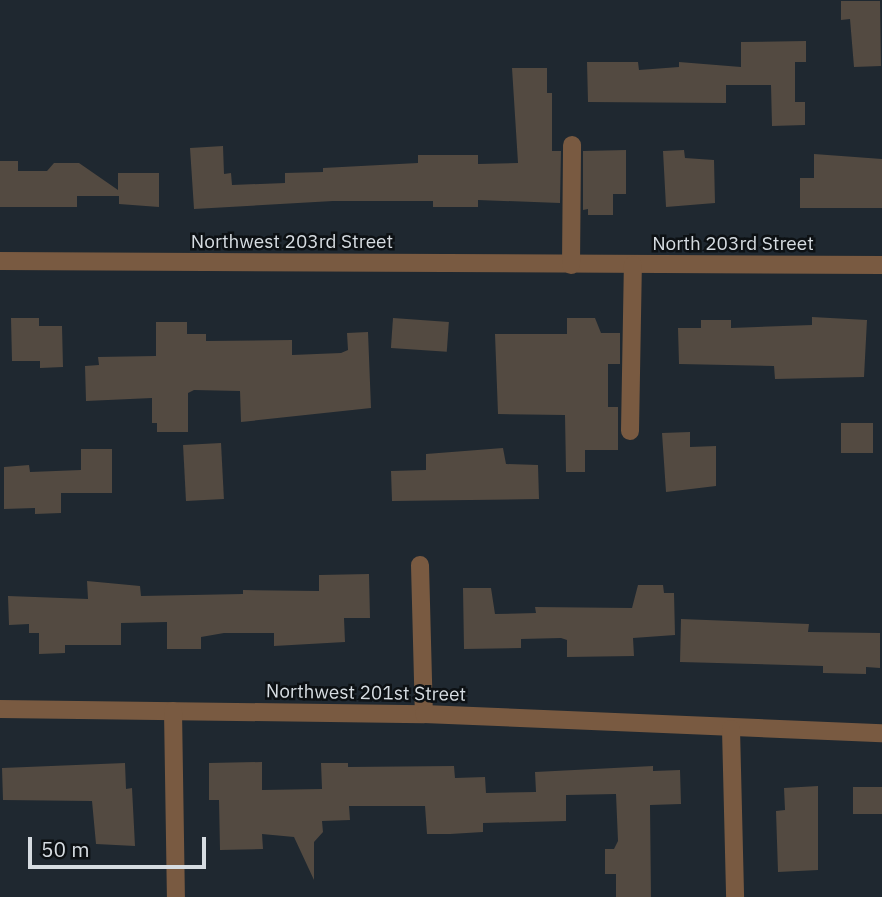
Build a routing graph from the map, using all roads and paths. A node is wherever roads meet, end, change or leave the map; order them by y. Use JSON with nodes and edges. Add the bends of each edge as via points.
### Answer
{"nodes":[{"id":1,"x":572,"y":145,"type":"dead end"},
{"id":2,"x":0,"y":261,"type":"edge"},
{"id":3,"x":577,"y":265,"type":"junction"},
{"id":4,"x":633,"y":265,"type":"junction"},
{"id":5,"x":882,"y":265,"type":"edge"},
{"id":6,"x":630,"y":431,"type":"dead end"},
{"id":7,"x":420,"y":565,"type":"dead end"},
{"id":8,"x":0,"y":709,"type":"edge"},
{"id":9,"x":173,"y":711,"type":"junction"},
{"id":10,"x":424,"y":714,"type":"junction"},
{"id":11,"x":731,"y":729,"type":"junction"},
{"id":12,"x":882,"y":733,"type":"edge"},
{"id":13,"x":176,"y":897,"type":"edge"},
{"id":14,"x":735,"y":897,"type":"edge"}],
"edges":[{"from":1,"to":3,"type":"street"},
{"from":2,"to":3,"type":"street","name":"Northwest 203rd Street"},
{"from":3,"to":4,"type":"street","name":"North 203rd Street"},
{"from":4,"to":5,"type":"street","name":"North 203rd Street"},
{"from":4,"to":6,"type":"street"},
{"from":7,"to":10,"type":"street"},
{"from":8,"to":9,"type":"street","name":"Northwest 201st Street"},
{"from":9,"to":10,"type":"street","name":"Northwest 201st Street"},
{"from":9,"to":13,"type":"street"},
{"from":10,"to":11,"type":"street","name":"Northwest 201st Street"},
{"from":11,"to":12,"type":"street","name":"Northwest 201st Street"},
{"from":11,"to":14,"type":"street"}]}
